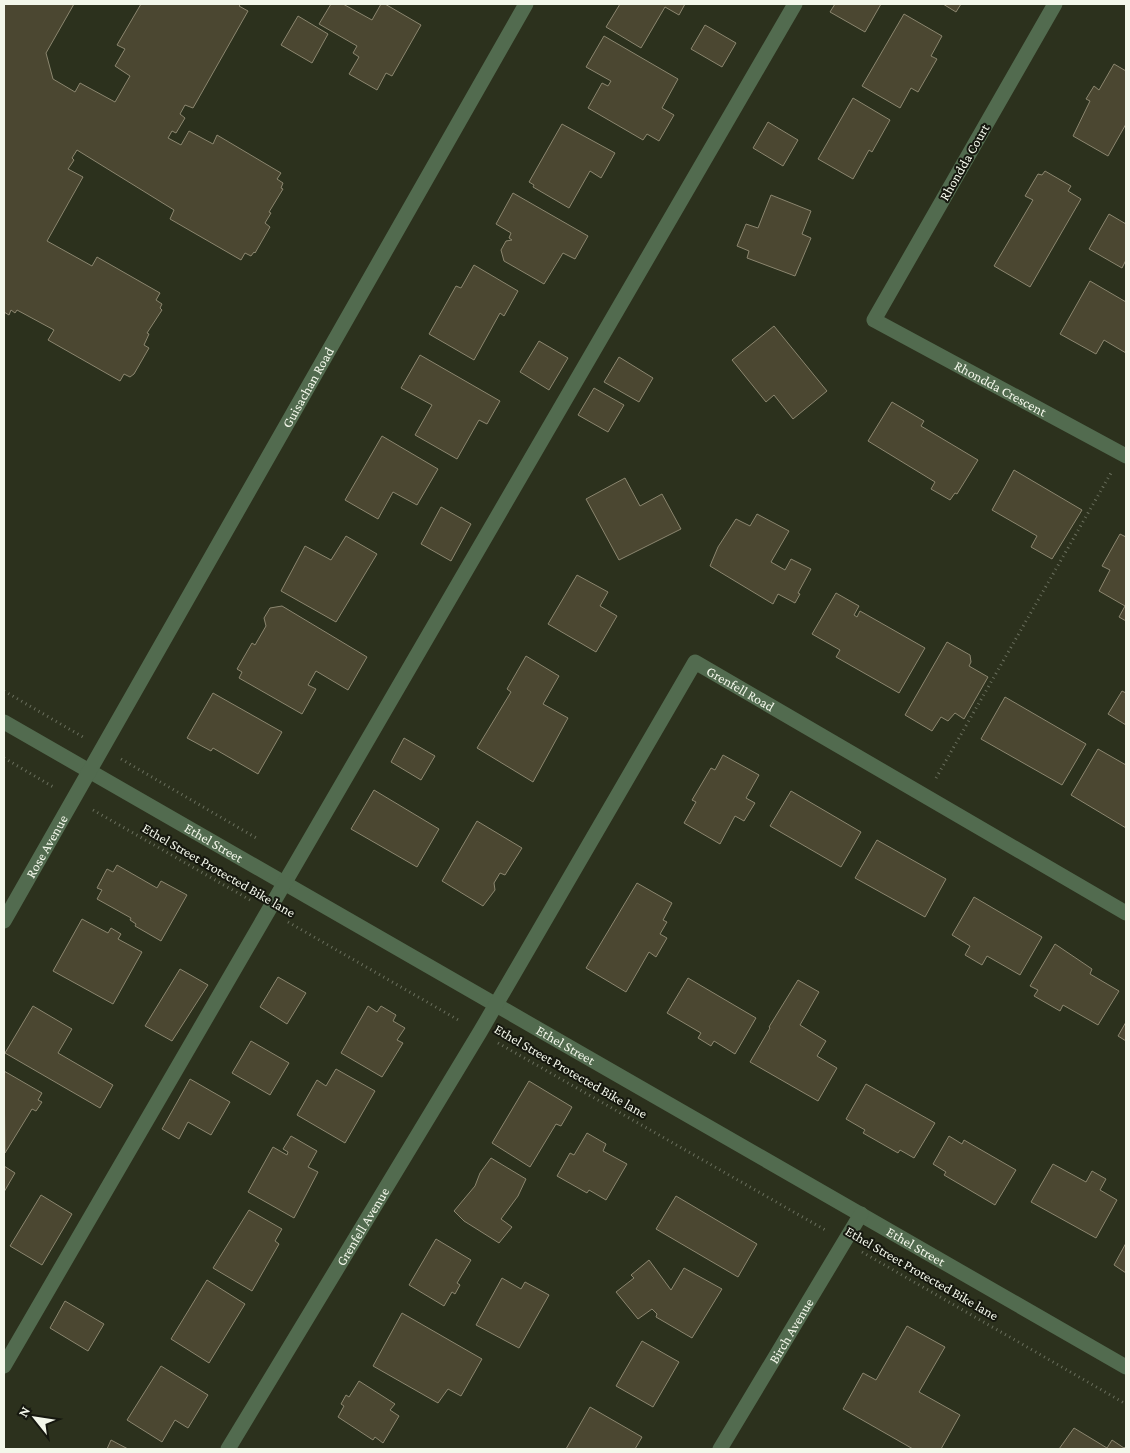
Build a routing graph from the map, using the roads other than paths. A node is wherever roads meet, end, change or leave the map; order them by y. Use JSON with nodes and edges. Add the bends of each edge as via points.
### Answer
{"nodes":[{"id":1,"x":526,"y":4,"type":"edge"},
{"id":2,"x":795,"y":4,"type":"edge"},
{"id":3,"x":1055,"y":4,"type":"edge"},
{"id":4,"x":874,"y":320,"type":"joint"},
{"id":5,"x":1124,"y":455,"type":"edge"},
{"id":6,"x":4,"y":722,"type":"edge"},
{"id":7,"x":90,"y":772,"type":"junction"},
{"id":8,"x":285,"y":882,"type":"junction"},
{"id":9,"x":1126,"y":913,"type":"edge"},
{"id":10,"x":4,"y":921,"type":"edge"},
{"id":11,"x":497,"y":1003,"type":"junction"},
{"id":12,"x":861,"y":1214,"type":"junction"},
{"id":13,"x":4,"y":1366,"type":"edge"},
{"id":14,"x":1126,"y":1367,"type":"edge"},
{"id":15,"x":228,"y":1449,"type":"edge"},
{"id":16,"x":720,"y":1449,"type":"edge"}],
"edges":[{"from":1,"to":7,"type":"street","name":"Guisachan Road"},
{"from":2,"to":8,"type":"street"},
{"from":3,"to":4,"type":"street","name":"Rhondda Court"},
{"from":4,"to":5,"type":"street","name":"Rhondda Crescent"},
{"from":6,"to":7,"type":"street","name":"Ethel Street"},
{"from":7,"to":8,"type":"street","name":"Ethel Street"},
{"from":7,"to":10,"type":"street","name":"Rose Avenue"},
{"from":8,"to":11,"type":"street","name":"Ethel Street"},
{"from":8,"to":13,"type":"street"},
{"from":9,"to":11,"type":"street","name":"Grenfell Road","via":[[695,662]]},
{"from":11,"to":12,"type":"street","name":"Ethel Street"},
{"from":11,"to":15,"type":"street","name":"Grenfell Avenue"},
{"from":12,"to":14,"type":"street","name":"Ethel Street"},
{"from":12,"to":16,"type":"street","name":"Birch Avenue"}]}
